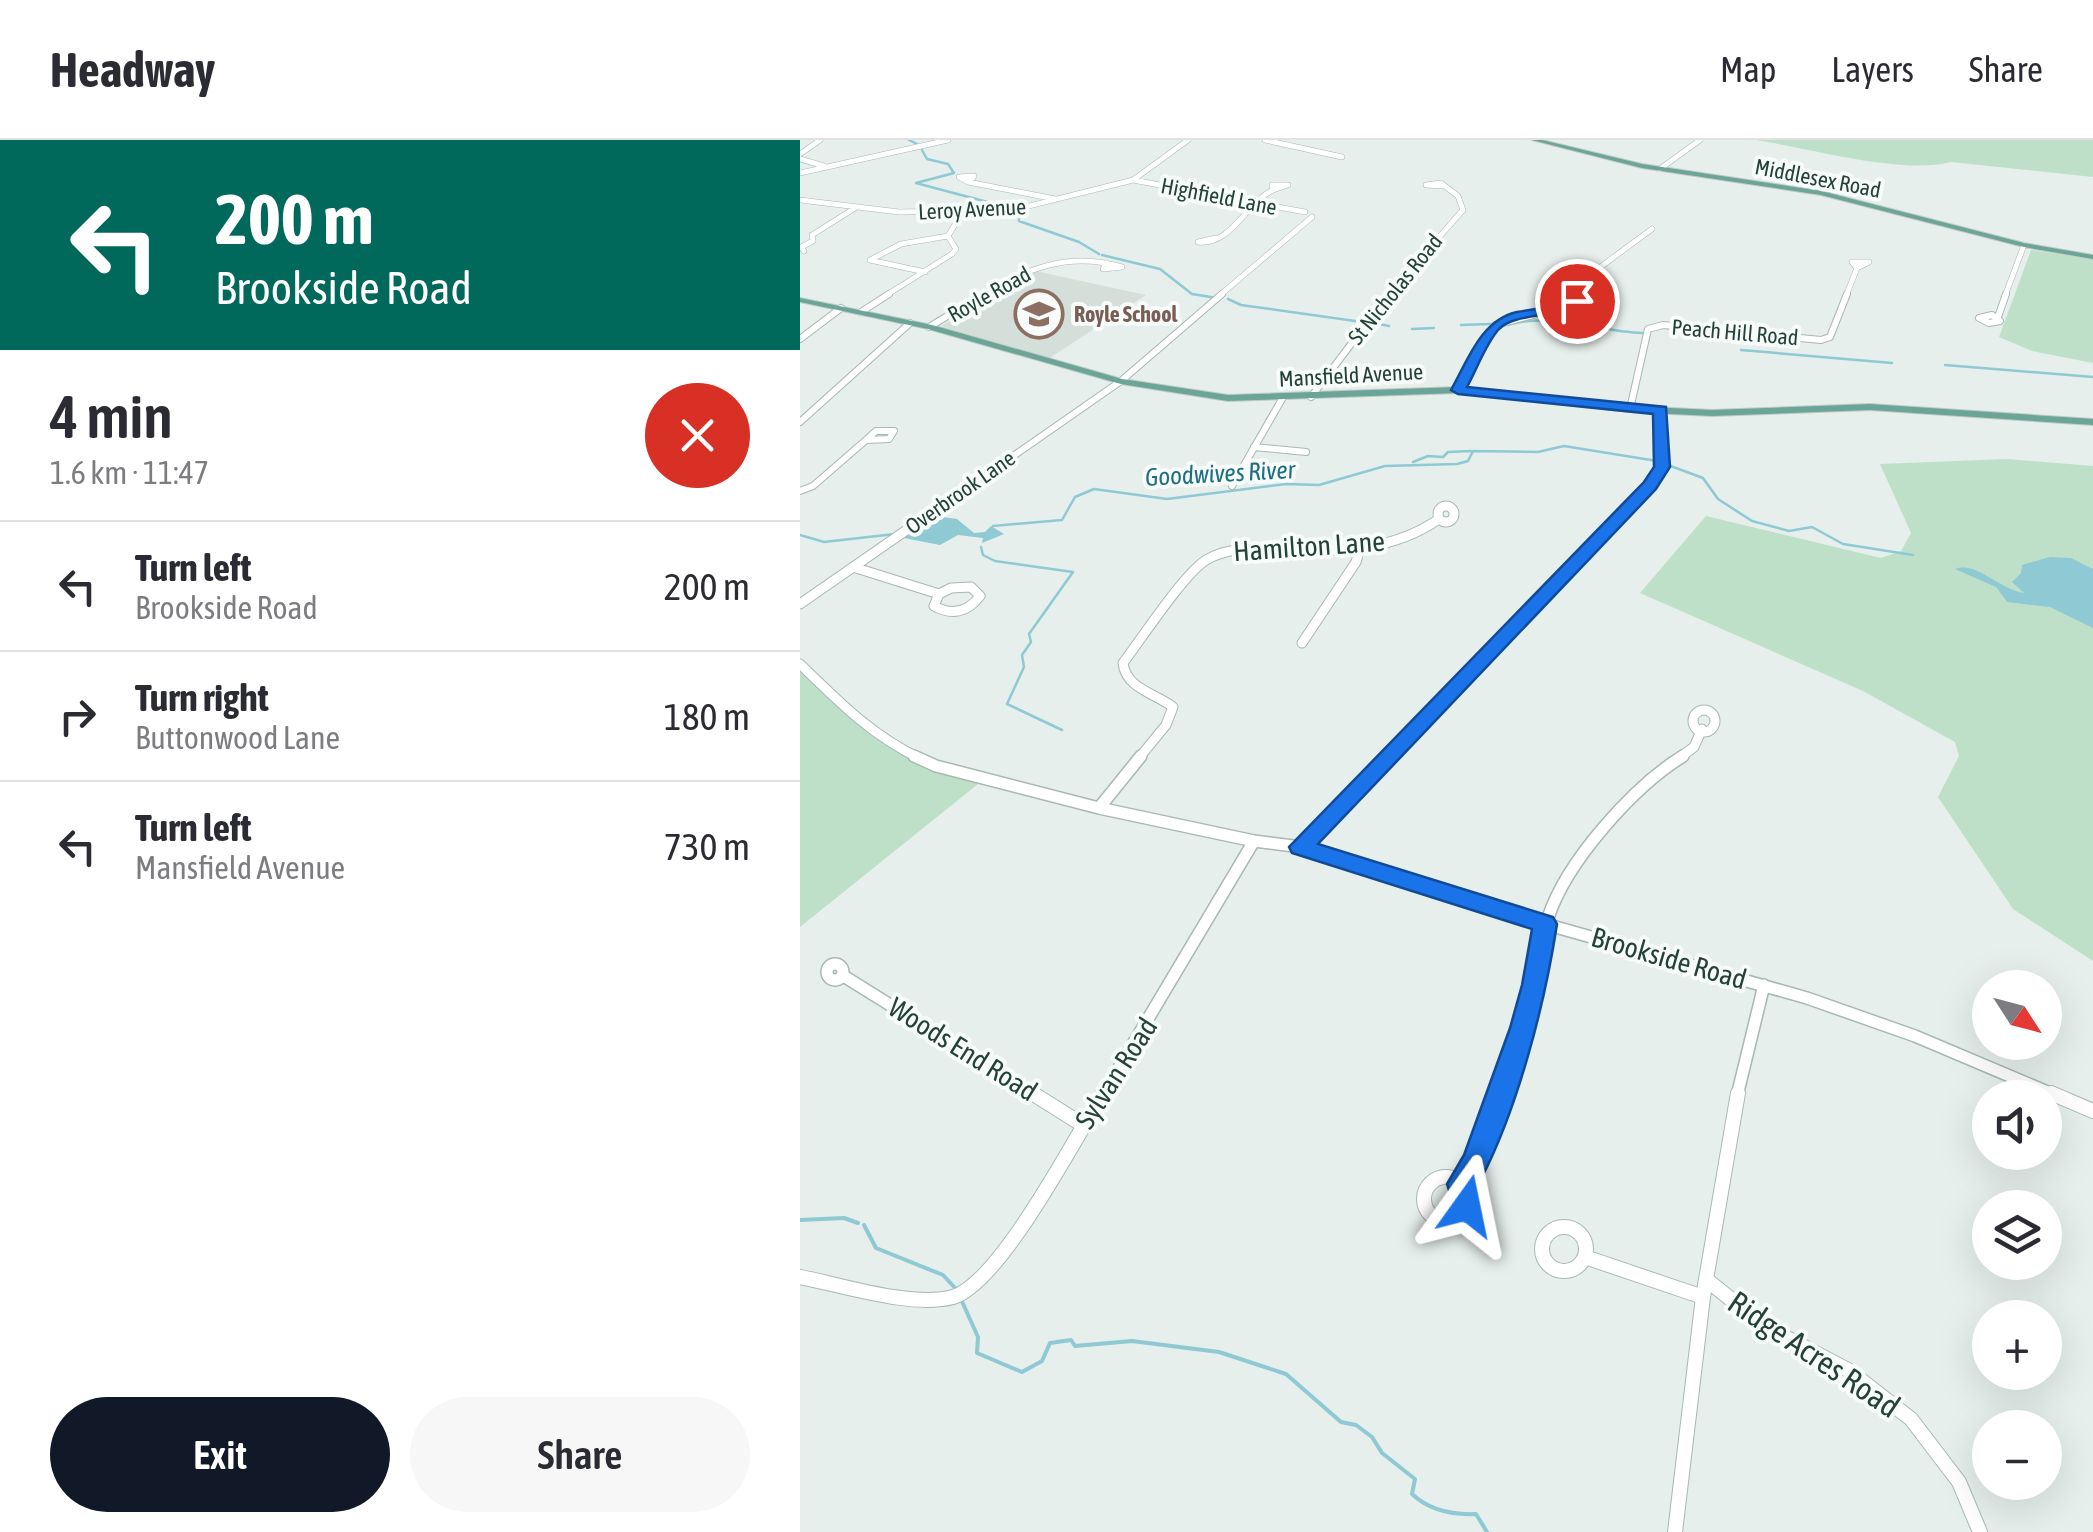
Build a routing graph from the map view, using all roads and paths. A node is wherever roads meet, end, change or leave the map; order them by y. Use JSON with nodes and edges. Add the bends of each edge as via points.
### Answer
{"nodes":[{"id":1,"x":820,"y":140,"type":"edge"},
{"id":2,"x":948,"y":140,"type":"edge"},
{"id":3,"x":1166,"y":140,"type":"edge"},
{"id":4,"x":1188,"y":140,"type":"edge"},
{"id":5,"x":1265,"y":140,"type":"edge"},
{"id":6,"x":1535,"y":140,"type":"edge"},
{"id":7,"x":1700,"y":140,"type":"edge"},
{"id":8,"x":1179,"y":143,"type":"junction"},
{"id":9,"x":800,"y":157,"type":"edge"},
{"id":10,"x":1342,"y":157,"type":"dead end"},
{"id":11,"x":824,"y":166,"type":"junction"},
{"id":12,"x":1660,"y":169,"type":"junction"},
{"id":13,"x":800,"y":173,"type":"edge"},
{"id":14,"x":1133,"y":180,"type":"junction"},
{"id":15,"x":970,"y":182,"type":"dead end"},
{"id":16,"x":1444,"y":186,"type":"dead end"},
{"id":17,"x":1274,"y":190,"type":"dead end"},
{"id":18,"x":800,"y":200,"type":"edge"},
{"id":19,"x":1061,"y":200,"type":"junction"},
{"id":20,"x":1252,"y":203,"type":"junction"},
{"id":21,"x":856,"y":208,"type":"junction"},
{"id":22,"x":962,"y":212,"type":"junction"},
{"id":23,"x":1305,"y":212,"type":"dead end"},
{"id":24,"x":1312,"y":217,"type":"dead end"},
{"id":25,"x":1652,"y":228,"type":"dead end"},
{"id":26,"x":948,"y":236,"type":"junction"},
{"id":27,"x":1216,"y":238,"type":"dead end"},
{"id":28,"x":2024,"y":245,"type":"junction"},
{"id":29,"x":804,"y":251,"type":"dead end"},
{"id":30,"x":2093,"y":257,"type":"edge"},
{"id":31,"x":1108,"y":263,"type":"dead end"},
{"id":32,"x":1858,"y":268,"type":"dead end"},
{"id":33,"x":925,"y":272,"type":"junction"},
{"id":34,"x":800,"y":300,"type":"edge"},
{"id":35,"x":841,"y":308,"type":"junction"},
{"id":36,"x":861,"y":312,"type":"junction"},
{"id":37,"x":1998,"y":317,"type":"dead end"},
{"id":38,"x":910,"y":323,"type":"junction"},
{"id":39,"x":929,"y":327,"type":"junction"},
{"id":40,"x":800,"y":339,"type":"edge"},
{"id":41,"x":1121,"y":381,"type":"junction"},
{"id":42,"x":1458,"y":390,"type":"junction"},
{"id":43,"x":1311,"y":396,"type":"junction"},
{"id":44,"x":1282,"y":399,"type":"junction"},
{"id":45,"x":1630,"y":409,"type":"junction"},
{"id":46,"x":1661,"y":410,"type":"junction"},
{"id":47,"x":800,"y":422,"type":"edge"},
{"id":48,"x":2093,"y":422,"type":"edge"},
{"id":49,"x":865,"y":440,"type":"dead end"},
{"id":50,"x":1254,"y":447,"type":"junction"},
{"id":51,"x":1306,"y":452,"type":"dead end"},
{"id":52,"x":1232,"y":486,"type":"dead end"},
{"id":53,"x":800,"y":491,"type":"edge"},
{"id":54,"x":1440,"y":519,"type":"dead end"},
{"id":55,"x":1360,"y":548,"type":"junction"},
{"id":56,"x":852,"y":567,"type":"junction"},
{"id":57,"x":940,"y":594,"type":"junction"},
{"id":58,"x":800,"y":604,"type":"edge"},
{"id":59,"x":1302,"y":643,"type":"dead end"},
{"id":60,"x":800,"y":664,"type":"edge"},
{"id":61,"x":1702,"y":729,"type":"dead end"},
{"id":62,"x":1099,"y":808,"type":"junction"},
{"id":63,"x":1254,"y":842,"type":"junction"},
{"id":64,"x":1300,"y":847,"type":"junction"},
{"id":65,"x":1545,"y":924,"type":"junction"},
{"id":66,"x":842,"y":976,"type":"dead end"},
{"id":67,"x":1764,"y":985,"type":"junction"},
{"id":68,"x":2093,"y":1112,"type":"edge"},
{"id":69,"x":1082,"y":1125,"type":"junction"},
{"id":70,"x":1462,"y":1184,"type":"dead end"},
{"id":71,"x":1585,"y":1257,"type":"dead end"},
{"id":72,"x":800,"y":1277,"type":"edge"},
{"id":73,"x":1706,"y":1280,"type":"junction"},
{"id":74,"x":1704,"y":1297,"type":"junction"},
{"id":75,"x":1675,"y":1532,"type":"edge"},
{"id":76,"x":1980,"y":1532,"type":"edge"}],
"edges":[{"from":1,"to":9,"type":"street"},
{"from":2,"to":11,"type":"street","via":[[875,149],[864,159]]},
{"from":3,"to":8,"type":"street"},
{"from":4,"to":8,"type":"street","name":"Leroy Avenue"},
{"from":5,"to":10,"type":"street"},
{"from":6,"to":12,"type":"main road","name":"Middlesex Road"},
{"from":7,"to":12,"type":"street"},
{"from":8,"to":14,"type":"street","name":"Leroy Avenue"},
{"from":9,"to":11,"type":"street"},
{"from":11,"to":13,"type":"street"},
{"from":12,"to":28,"type":"main road","name":"Middlesex Road","via":[[1821,193]]},
{"from":14,"to":19,"type":"street","name":"Leroy Avenue"},
{"from":14,"to":20,"type":"street","name":"Highfield Lane"},
{"from":15,"to":19,"type":"street"},
{"from":16,"to":43,"type":"street","name":"St Nicholas Road","via":[[1463,210]]},
{"from":17,"to":20,"type":"street"},
{"from":18,"to":21,"type":"street","name":"Leroy Avenue"},
{"from":19,"to":22,"type":"street","name":"Leroy Avenue"},
{"from":20,"to":23,"type":"street","name":"Highfield Lane"},
{"from":20,"to":27,"type":"street"},
{"from":21,"to":22,"type":"street","name":"Leroy Avenue"},
{"from":21,"to":29,"type":"street","via":[[824,224]]},
{"from":22,"to":26,"type":"street"},
{"from":24,"to":41,"type":"street","name":"Overbrook Lane"},
{"from":25,"to":42,"type":"street","via":[[1599,268],[1575,304],[1495,325]]},
{"from":26,"to":33,"type":"street","via":[[956,249]]},
{"from":26,"to":33,"type":"street","via":[[901,244],[870,260]]},
{"from":28,"to":30,"type":"main road","name":"Middlesex Road"},
{"from":28,"to":37,"type":"street"},
{"from":31,"to":39,"type":"street","name":"Royle Road","via":[[1089,256],[1048,261]]},
{"from":32,"to":45,"type":"street","name":"Peach Hill Road","via":[[1830,337],[1821,340],[1648,329]]},
{"from":33,"to":36,"type":"street"},
{"from":34,"to":35,"type":"main road","name":"Mansfield Avenue"},
{"from":35,"to":36,"type":"main road","name":"Mansfield Avenue"},
{"from":35,"to":40,"type":"street"},
{"from":36,"to":38,"type":"main road","name":"Mansfield Avenue"},
{"from":38,"to":39,"type":"main road","name":"Mansfield Avenue"},
{"from":38,"to":47,"type":"street"},
{"from":39,"to":41,"type":"main road","name":"Mansfield Avenue"},
{"from":41,"to":44,"type":"main road","name":"Mansfield Avenue"},
{"from":41,"to":56,"type":"street","name":"Overbrook Lane"},
{"from":42,"to":43,"type":"main road","name":"Mansfield Avenue"},
{"from":42,"to":45,"type":"main road","name":"Mansfield Avenue"},
{"from":43,"to":44,"type":"main road","name":"Mansfield Avenue"},
{"from":44,"to":50,"type":"street"},
{"from":45,"to":46,"type":"main road","name":"Mansfield Avenue"},
{"from":46,"to":48,"type":"main road","name":"Mansfield Avenue","via":[[1870,407]]},
{"from":46,"to":64,"type":"street","via":[[1662,467],[1650,485]]},
{"from":49,"to":53,"type":"street"},
{"from":50,"to":51,"type":"street"},
{"from":50,"to":52,"type":"street"},
{"from":54,"to":55,"type":"street","name":"Hamilton Lane","via":[[1414,534]]},
{"from":55,"to":59,"type":"street"},
{"from":55,"to":62,"type":"street","name":"Hamilton Lane","via":[[1242,548],[1201,562],[1123,663],[1129,682],[1163,696],[1172,708],[1166,725]]},
{"from":56,"to":57,"type":"street"},
{"from":56,"to":58,"type":"street","name":"Overbrook Lane"},
{"from":57,"to":57,"type":"street","via":[[934,606],[948,613],[970,608],[980,596],[965,586]]},
{"from":60,"to":62,"type":"street","name":"Brookside Road","via":[[887,743],[958,773]]},
{"from":61,"to":65,"type":"street","via":[[1698,744],[1634,794],[1574,871]]},
{"from":62,"to":63,"type":"street","name":"Brookside Road"},
{"from":63,"to":64,"type":"street","name":"Brookside Road"},
{"from":63,"to":69,"type":"street","name":"Sylvan Road"},
{"from":64,"to":65,"type":"street","name":"Brookside Road"},
{"from":65,"to":67,"type":"street","name":"Brookside Road"},
{"from":65,"to":70,"type":"street","via":[[1523,1028],[1476,1162]]},
{"from":66,"to":69,"type":"street","name":"Woods End Road"},
{"from":67,"to":68,"type":"street","name":"Brookside Road","via":[[1915,1036]]},
{"from":67,"to":73,"type":"street","name":"Ridge Acres Road","via":[[1735,1105]]},
{"from":69,"to":72,"type":"street","name":"Sylvan Road","via":[[996,1260],[959,1295],[928,1299]]},
{"from":71,"to":74,"type":"street"},
{"from":73,"to":74,"type":"street","name":"Ridge Acres Road"},
{"from":73,"to":76,"type":"street","name":"Ridge Acres Road","via":[[1774,1333],[1847,1370],[1903,1410],[1951,1468]]},
{"from":74,"to":75,"type":"street","name":"Ridge Acres Road"}]}
